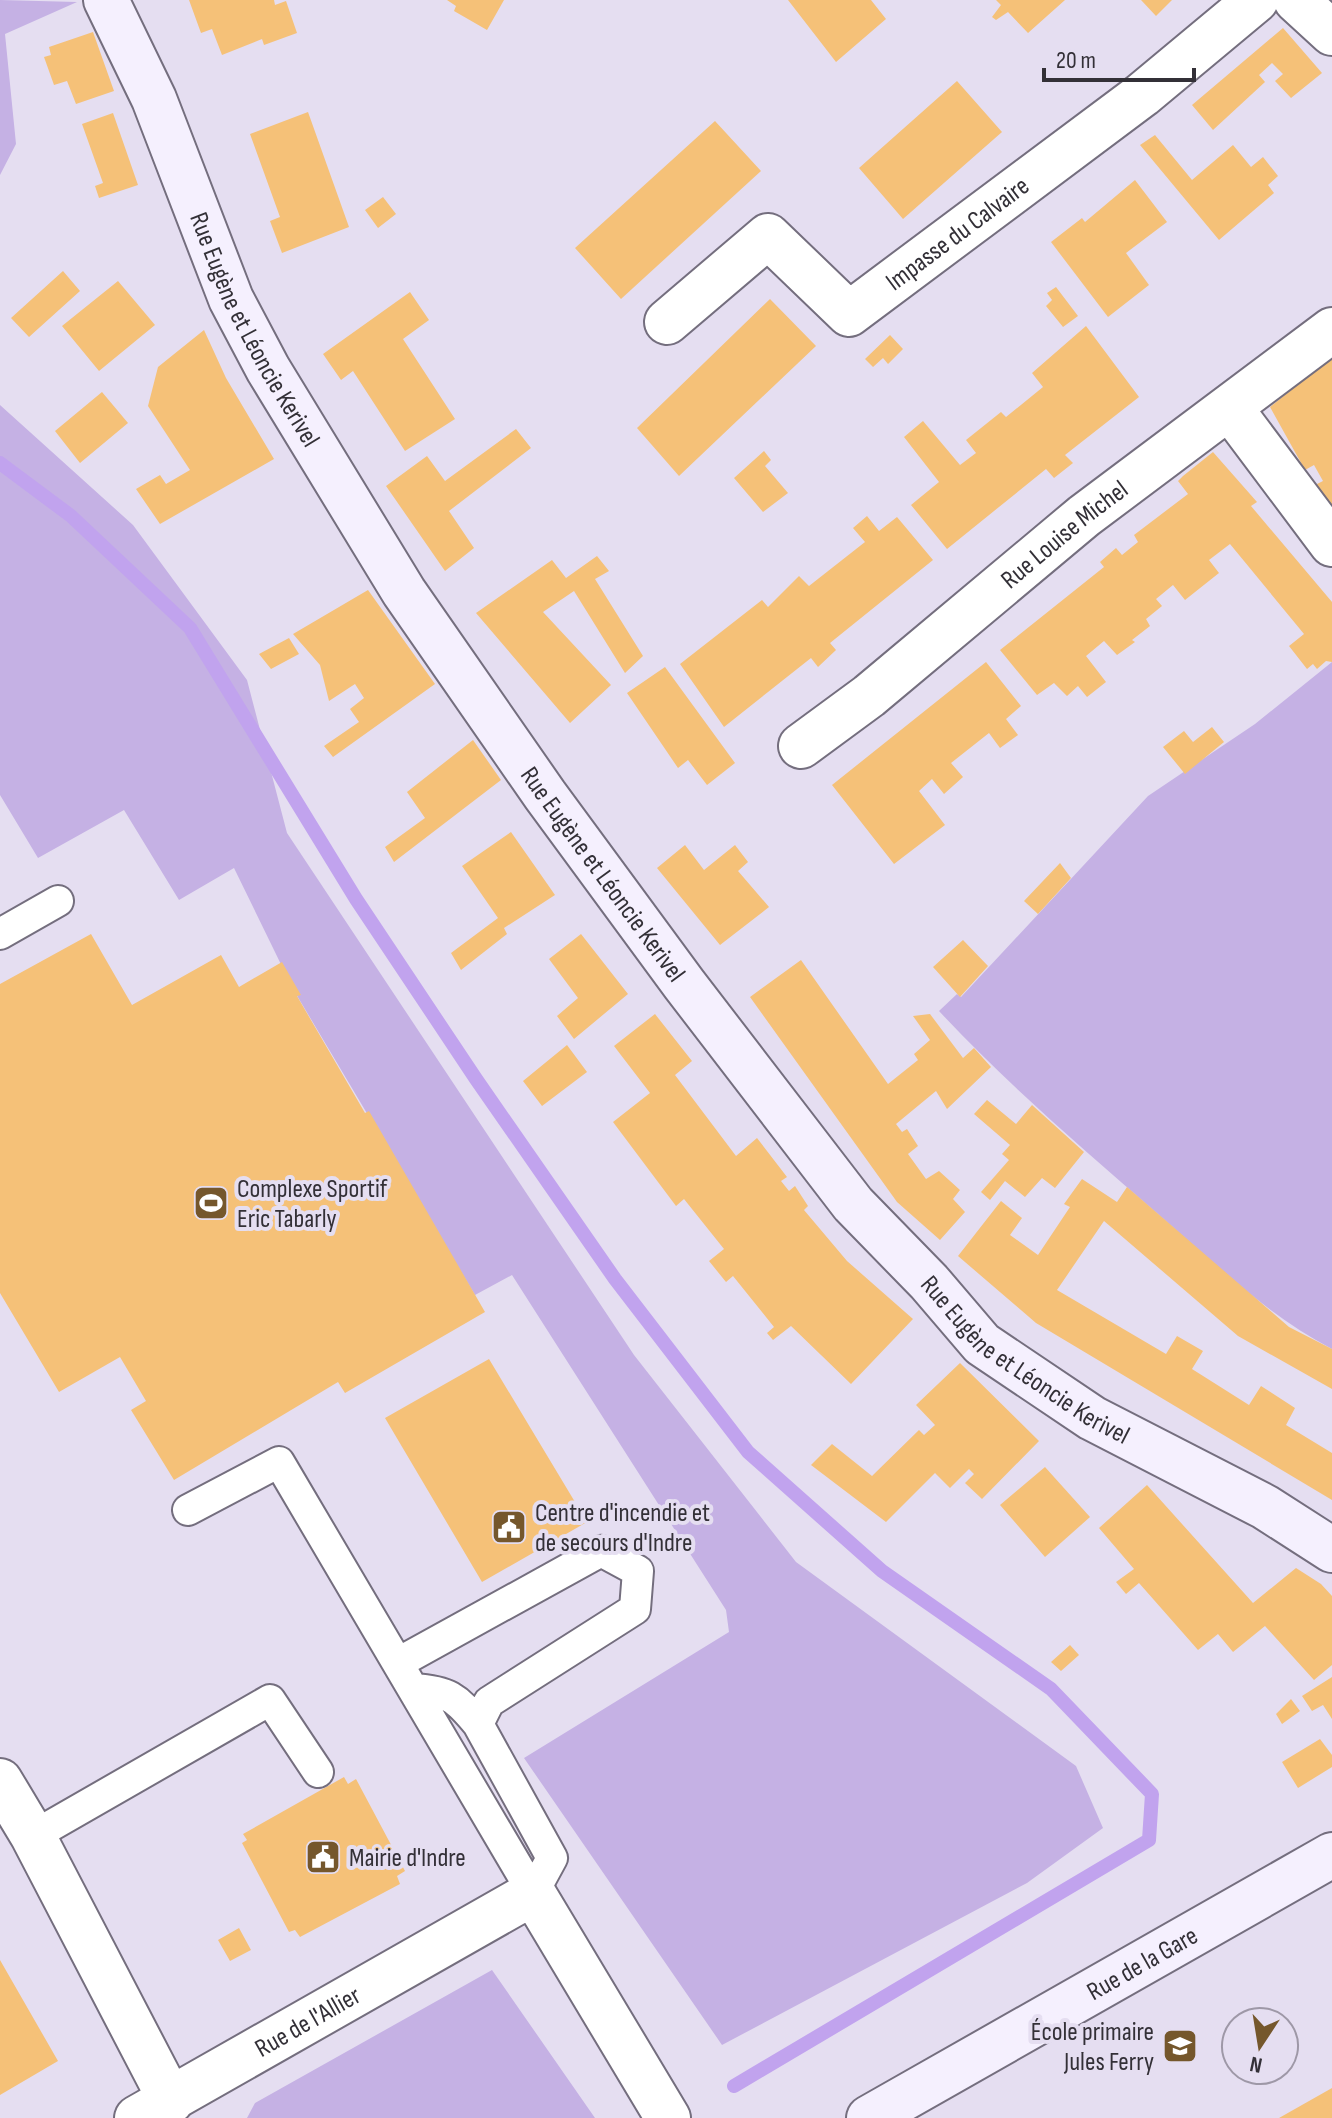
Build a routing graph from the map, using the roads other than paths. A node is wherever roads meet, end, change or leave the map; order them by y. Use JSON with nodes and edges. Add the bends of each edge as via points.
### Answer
{"nodes":[{"id":1,"x":106,"y":0,"type":"edge"},
{"id":2,"x":1256,"y":0,"type":"edge"},
{"id":3,"x":1296,"y":0,"type":"edge"},
{"id":4,"x":1332,"y":33,"type":"edge"},
{"id":5,"x":667,"y":322,"type":"dead end"},
{"id":6,"x":1332,"y":330,"type":"edge"},
{"id":7,"x":1230,"y":408,"type":"junction"},
{"id":8,"x":1332,"y":544,"type":"edge"},
{"id":9,"x":801,"y":746,"type":"dead end"},
{"id":10,"x":58,"y":901,"type":"dead end"},
{"id":11,"x":0,"y":934,"type":"edge"},
{"id":12,"x":188,"y":1510,"type":"dead end"},
{"id":13,"x":1332,"y":1550,"type":"edge"},
{"id":14,"x":405,"y":1676,"type":"junction"},
{"id":15,"x":478,"y":1724,"type":"junction"},
{"id":16,"x":318,"y":1772,"type":"dead end"},
{"id":17,"x":0,"y":1781,"type":"edge"},
{"id":18,"x":33,"y":1836,"type":"junction"},
{"id":19,"x":1332,"y":1855,"type":"edge"},
{"id":20,"x":533,"y":1893,"type":"junction"},
{"id":21,"x":154,"y":2110,"type":"edge"},
{"id":22,"x":668,"y":2118,"type":"edge"},
{"id":23,"x":869,"y":2118,"type":"edge"}],
"edges":[{"from":1,"to":13,"type":"main road","name":"Rue Eugène et Léoncie Kerivel","via":[[154,99],[231,299],[404,592],[545,795],[853,1204],[982,1344],[1092,1418],[1265,1507]]},
{"from":2,"to":5,"type":"street","name":"Impasse du Calvaire","via":[[1142,95],[849,314],[768,236]]},
{"from":3,"to":4,"type":"street"},
{"from":6,"to":7,"type":"street","name":"Rue Louise Michel"},
{"from":7,"to":8,"type":"street"},
{"from":7,"to":9,"type":"street","name":"Rue Louise Michel","via":[[1084,516],[869,696]]},
{"from":10,"to":11,"type":"lane"},
{"from":12,"to":14,"type":"lane","via":[[279,1462]]},
{"from":14,"to":15,"type":"lane","via":[[458,1699]]},
{"from":14,"to":15,"type":"lane","via":[[601,1551],[638,1571],[635,1609],[489,1702]]},
{"from":14,"to":20,"type":"lane"},
{"from":15,"to":20,"type":"lane","via":[[552,1858]]},
{"from":16,"to":18,"type":"lane","via":[[270,1700]]},
{"from":17,"to":18,"type":"street","name":"Rue de l'Allier"},
{"from":18,"to":21,"type":"street","name":"Rue de l'Allier"},
{"from":19,"to":23,"type":"main road","name":"Rue de la Gare"},
{"from":20,"to":21,"type":"street","name":"Rue de l'Allier"},
{"from":20,"to":22,"type":"street"}]}
